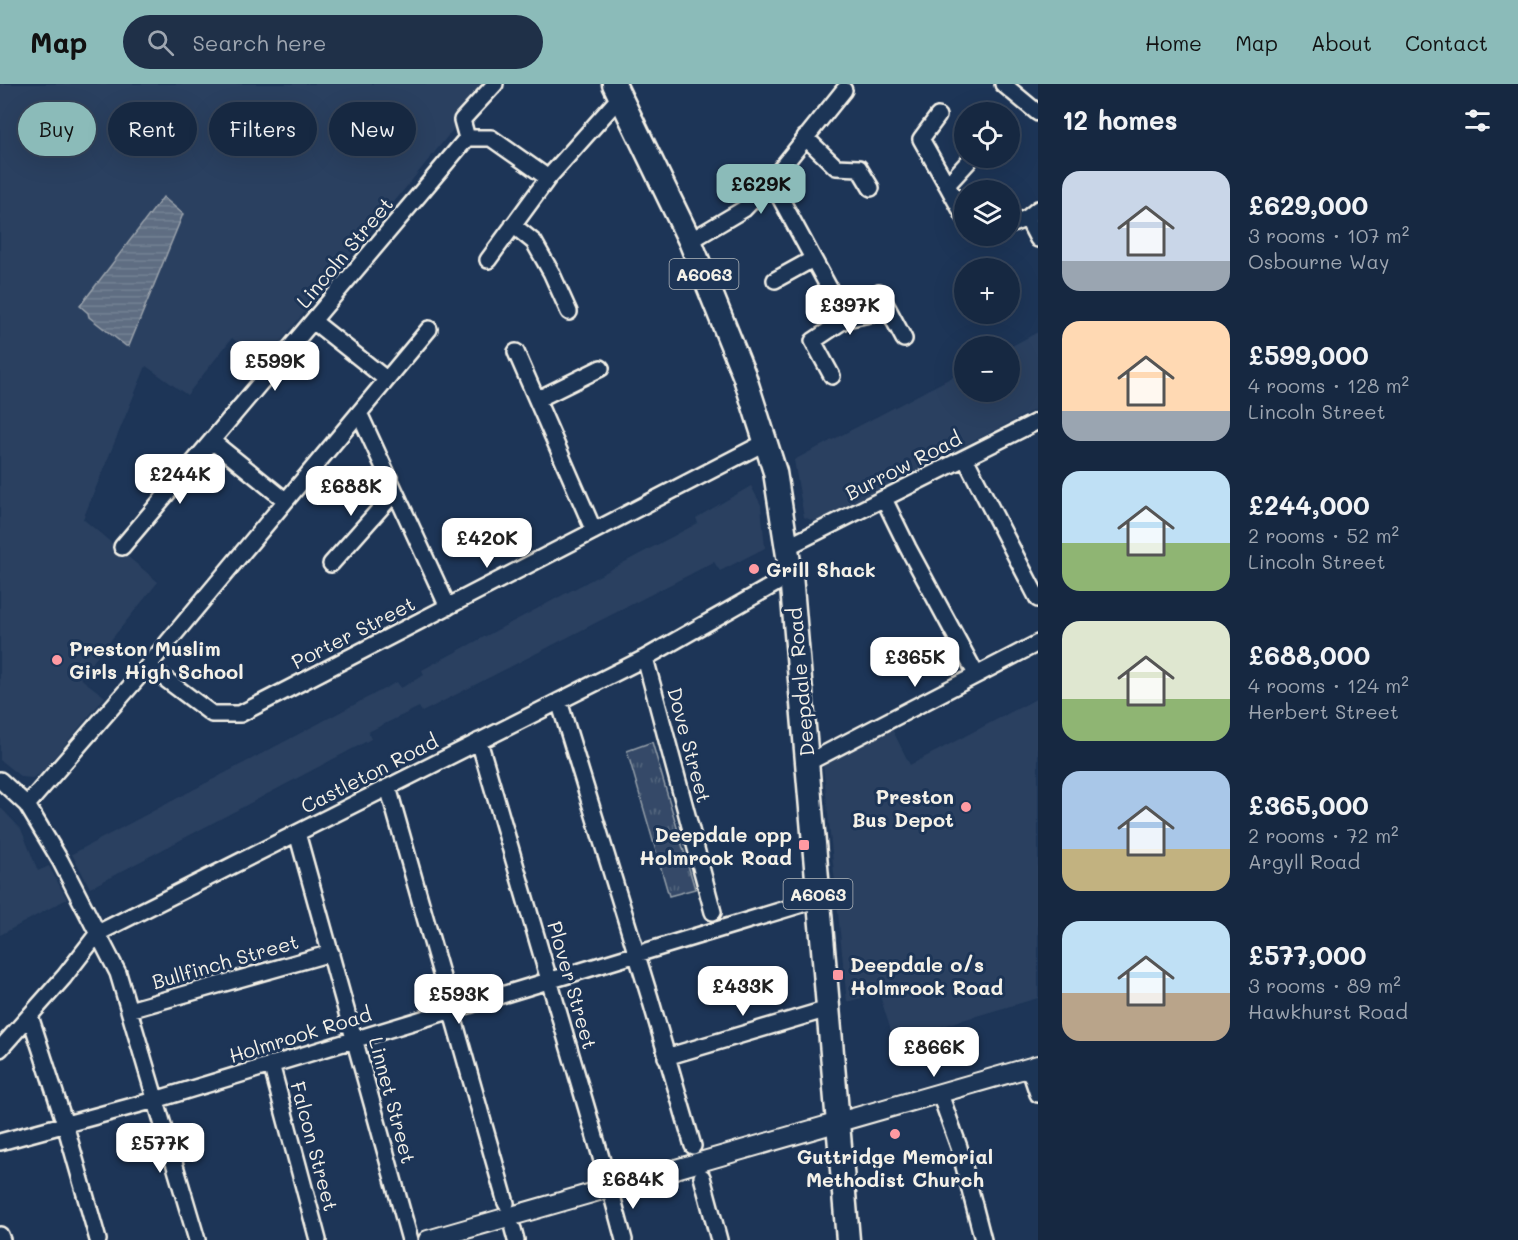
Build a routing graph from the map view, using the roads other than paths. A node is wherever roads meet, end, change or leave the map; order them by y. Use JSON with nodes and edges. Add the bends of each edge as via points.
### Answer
{"nodes":[{"id":1,"x":495,"y":84,"type":"edge"},
{"id":2,"x":1003,"y":84,"type":"edge"},
{"id":3,"x":622,"y":88,"type":"edge"},
{"id":4,"x":843,"y":90,"type":"dead end"},
{"id":5,"x":1038,"y":113,"type":"edge"},
{"id":6,"x":938,"y":116,"type":"dead end"},
{"id":7,"x":467,"y":138,"type":"junction"},
{"id":8,"x":801,"y":143,"type":"junction"},
{"id":9,"x":963,"y":168,"type":"edge"},
{"id":10,"x":548,"y":178,"type":"junction"},
{"id":11,"x":771,"y":181,"type":"junction"},
{"id":12,"x":947,"y":185,"type":"junction"},
{"id":13,"x":871,"y":188,"type":"dead end"},
{"id":14,"x":954,"y":198,"type":"edge"},
{"id":15,"x":1033,"y":213,"type":"edge"},
{"id":16,"x":513,"y":225,"type":"junction"},
{"id":17,"x":1038,"y":239,"type":"edge"},
{"id":18,"x":690,"y":241,"type":"junction"},
{"id":19,"x":813,"y":259,"type":"junction"},
{"id":20,"x":488,"y":260,"type":"dead end"},
{"id":21,"x":775,"y":280,"type":"dead end"},
{"id":22,"x":879,"y":292,"type":"dead end"},
{"id":23,"x":889,"y":310,"type":"junction"},
{"id":24,"x":569,"y":312,"type":"dead end"},
{"id":25,"x":846,"y":319,"type":"junction"},
{"id":26,"x":313,"y":321,"type":"junction"},
{"id":27,"x":429,"y":329,"type":"dead end"},
{"id":28,"x":904,"y":339,"type":"dead end"},
{"id":29,"x":516,"y":352,"type":"dead end"},
{"id":30,"x":601,"y":368,"type":"dead end"},
{"id":31,"x":832,"y":376,"type":"dead end"},
{"id":32,"x":386,"y":379,"type":"junction"},
{"id":33,"x":538,"y":399,"type":"junction"},
{"id":34,"x":358,"y":412,"type":"junction"},
{"id":35,"x":1038,"y":421,"type":"edge"},
{"id":36,"x":212,"y":441,"type":"junction"},
{"id":37,"x":766,"y":442,"type":"junction"},
{"id":38,"x":965,"y":458,"type":"junction"},
{"id":39,"x":395,"y":492,"type":"junction"},
{"id":40,"x":884,"y":499,"type":"junction"},
{"id":41,"x":285,"y":500,"type":"junction"},
{"id":42,"x":594,"y":531,"type":"junction"},
{"id":43,"x":787,"y":542,"type":"junction"},
{"id":44,"x":122,"y":547,"type":"dead end"},
{"id":45,"x":331,"y":564,"type":"dead end"},
{"id":46,"x":790,"y":575,"type":"junction"},
{"id":47,"x":1038,"y":599,"type":"edge"},
{"id":48,"x":448,"y":607,"type":"junction"},
{"id":49,"x":1038,"y":643,"type":"edge"},
{"id":50,"x":645,"y":658,"type":"junction"},
{"id":51,"x":148,"y":666,"type":"junction"},
{"id":52,"x":976,"y":674,"type":"junction"},
{"id":53,"x":559,"y":701,"type":"junction"},
{"id":54,"x":479,"y":741,"type":"junction"},
{"id":55,"x":807,"y":763,"type":"junction"},
{"id":56,"x":0,"y":780,"type":"edge"},
{"id":57,"x":388,"y":787,"type":"junction"},
{"id":58,"x":27,"y":805,"type":"junction"},
{"id":59,"x":297,"y":833,"type":"junction"},
{"id":60,"x":819,"y":898,"type":"junction"},
{"id":61,"x":713,"y":912,"type":"dead end"},
{"id":62,"x":98,"y":933,"type":"junction"},
{"id":63,"x":331,"y":953,"type":"junction"},
{"id":64,"x":636,"y":954,"type":"junction"},
{"id":65,"x":549,"y":980,"type":"junction"},
{"id":66,"x":129,"y":1010,"type":"junction"},
{"id":67,"x":452,"y":1010,"type":"junction"},
{"id":68,"x":828,"y":1010,"type":"junction"},
{"id":69,"x":30,"y":1016,"type":"junction"},
{"id":70,"x":354,"y":1040,"type":"junction"},
{"id":71,"x":0,"y":1049,"type":"edge"},
{"id":72,"x":666,"y":1057,"type":"junction"},
{"id":73,"x":271,"y":1064,"type":"junction"},
{"id":74,"x":1034,"y":1066,"type":"edge"},
{"id":75,"x":1038,"y":1094,"type":"edge"},
{"id":76,"x":940,"y":1095,"type":"junction"},
{"id":77,"x":155,"y":1100,"type":"junction"},
{"id":78,"x":838,"y":1123,"type":"junction"},
{"id":79,"x":65,"y":1124,"type":"junction"},
{"id":80,"x":0,"y":1142,"type":"edge"},
{"id":81,"x":693,"y":1146,"type":"dead end"},
{"id":82,"x":702,"y":1178,"type":"dead end"},
{"id":83,"x":610,"y":1188,"type":"junction"},
{"id":84,"x":506,"y":1203,"type":"dead end"},
{"id":85,"x":0,"y":1235,"type":"edge"},
{"id":86,"x":2,"y":1240,"type":"edge"},
{"id":87,"x":98,"y":1240,"type":"edge"},
{"id":88,"x":197,"y":1240,"type":"edge"},
{"id":89,"x":318,"y":1240,"type":"edge"},
{"id":90,"x":410,"y":1240,"type":"edge"},
{"id":91,"x":428,"y":1240,"type":"edge"},
{"id":92,"x":624,"y":1240,"type":"edge"},
{"id":93,"x":719,"y":1240,"type":"edge"},
{"id":94,"x":849,"y":1240,"type":"edge"},
{"id":95,"x":983,"y":1240,"type":"edge"}],
"edges":[{"from":1,"to":7,"type":"street","via":[[462,120]]},
{"from":2,"to":5,"type":"street"},
{"from":3,"to":10,"type":"street"},
{"from":3,"to":18,"type":"main road","name":"Deepdale Road","number":"A6063"},
{"from":4,"to":8,"type":"street"},
{"from":6,"to":12,"type":"street","via":[[921,139]]},
{"from":7,"to":10,"type":"street","via":[[491,138]]},
{"from":7,"to":26,"type":"street","name":"Lincoln Street"},
{"from":8,"to":11,"type":"street"},
{"from":8,"to":13,"type":"street","via":[[836,167],[859,168]]},
{"from":9,"to":12,"type":"street"},
{"from":10,"to":16,"type":"street"},
{"from":11,"to":18,"type":"street","via":[[744,209]]},
{"from":11,"to":19,"type":"street"},
{"from":12,"to":14,"type":"street"},
{"from":15,"to":17,"type":"street"},
{"from":16,"to":20,"type":"street"},
{"from":16,"to":24,"type":"street","via":[[534,242]]},
{"from":18,"to":37,"type":"main road","name":"Deepdale Road","number":"A6063","via":[[744,375]]},
{"from":19,"to":21,"type":"street"},
{"from":19,"to":25,"type":"street"},
{"from":22,"to":23,"type":"street"},
{"from":23,"to":25,"type":"street"},
{"from":23,"to":28,"type":"street"},
{"from":25,"to":31,"type":"street","via":[[813,341]]},
{"from":26,"to":32,"type":"street"},
{"from":26,"to":36,"type":"street","name":"Lincoln Street"},
{"from":27,"to":32,"type":"street"},
{"from":29,"to":33,"type":"street"},
{"from":30,"to":33,"type":"street"},
{"from":32,"to":34,"type":"street"},
{"from":33,"to":42,"type":"street"},
{"from":34,"to":39,"type":"street"},
{"from":34,"to":41,"type":"street"},
{"from":35,"to":38,"type":"street","name":"Burrow Road"},
{"from":36,"to":41,"type":"street"},
{"from":36,"to":44,"type":"street","name":"Lincoln Street"},
{"from":37,"to":42,"type":"street","name":"Porter Street"},
{"from":37,"to":43,"type":"main road","name":"Deepdale Road","number":"A6063"},
{"from":38,"to":40,"type":"street","name":"Burrow Road"},
{"from":38,"to":47,"type":"street"},
{"from":39,"to":45,"type":"street"},
{"from":39,"to":48,"type":"street"},
{"from":40,"to":43,"type":"street","name":"Burrow Road"},
{"from":40,"to":52,"type":"street"},
{"from":41,"to":51,"type":"street"},
{"from":42,"to":48,"type":"street","name":"Porter Street"},
{"from":43,"to":46,"type":"main road","name":"Deepdale Road","number":"A6063"},
{"from":46,"to":50,"type":"street","name":"Castleton Road"},
{"from":46,"to":55,"type":"main road","name":"Deepdale Road","number":"A6063"},
{"from":48,"to":51,"type":"street","name":"Porter Street","via":[[240,714],[212,714]]},
{"from":49,"to":52,"type":"street"},
{"from":50,"to":53,"type":"street","name":"Castleton Road"},
{"from":50,"to":61,"type":"street","name":"Dove Street"},
{"from":51,"to":58,"type":"street"},
{"from":52,"to":55,"type":"street"},
{"from":53,"to":54,"type":"street","name":"Castleton Road"},
{"from":53,"to":64,"type":"street"},
{"from":54,"to":57,"type":"street","name":"Castleton Road"},
{"from":54,"to":65,"type":"street","name":"Plover Street"},
{"from":55,"to":60,"type":"main road","name":"Deepdale Road","number":"A6063"},
{"from":56,"to":58,"type":"street"},
{"from":57,"to":59,"type":"street","name":"Castleton Road"},
{"from":57,"to":67,"type":"street"},
{"from":58,"to":62,"type":"street"},
{"from":59,"to":62,"type":"street","name":"Castleton Road"},
{"from":59,"to":63,"type":"street","name":"Linnet Street"},
{"from":60,"to":64,"type":"street","name":"Holmrook Road"},
{"from":60,"to":68,"type":"main road","name":"Deepdale Road","number":"A6063"},
{"from":62,"to":66,"type":"street","via":[[118,973]]},
{"from":62,"to":69,"type":"street","name":"Castleton Road"},
{"from":63,"to":66,"type":"street","name":"Bullfinch Street"},
{"from":63,"to":70,"type":"street","name":"Linnet Street"},
{"from":64,"to":65,"type":"street","name":"Holmrook Road"},
{"from":64,"to":72,"type":"street"},
{"from":65,"to":67,"type":"street","name":"Holmrook Road"},
{"from":65,"to":83,"type":"street","name":"Plover Street"},
{"from":66,"to":77,"type":"street"},
{"from":67,"to":70,"type":"street","name":"Holmrook Road"},
{"from":67,"to":84,"type":"street"},
{"from":68,"to":72,"type":"street"},
{"from":68,"to":78,"type":"main road","name":"Deepdale Road","number":"A6063"},
{"from":69,"to":71,"type":"street","name":"Castleton Road"},
{"from":69,"to":79,"type":"street"},
{"from":70,"to":73,"type":"street","name":"Holmrook Road"},
{"from":70,"to":90,"type":"street","name":"Linnet Street"},
{"from":72,"to":81,"type":"street"},
{"from":73,"to":77,"type":"street","name":"Holmrook Road"},
{"from":73,"to":89,"type":"street","name":"Falcon Street"},
{"from":74,"to":75,"type":"street"},
{"from":74,"to":76,"type":"street"},
{"from":76,"to":78,"type":"street"},
{"from":76,"to":95,"type":"street","via":[[959,1147]]},
{"from":77,"to":79,"type":"street","name":"Holmrook Road"},
{"from":77,"to":88,"type":"street"},
{"from":78,"to":83,"type":"street"},
{"from":78,"to":94,"type":"main road","name":"Deepdale Road","number":"A6063"},
{"from":79,"to":80,"type":"street","name":"Holmrook Road"},
{"from":79,"to":87,"type":"street"},
{"from":82,"to":93,"type":"street"},
{"from":83,"to":91,"type":"street"},
{"from":83,"to":92,"type":"street","name":"Plover Street"},
{"from":85,"to":86,"type":"street"}]}
